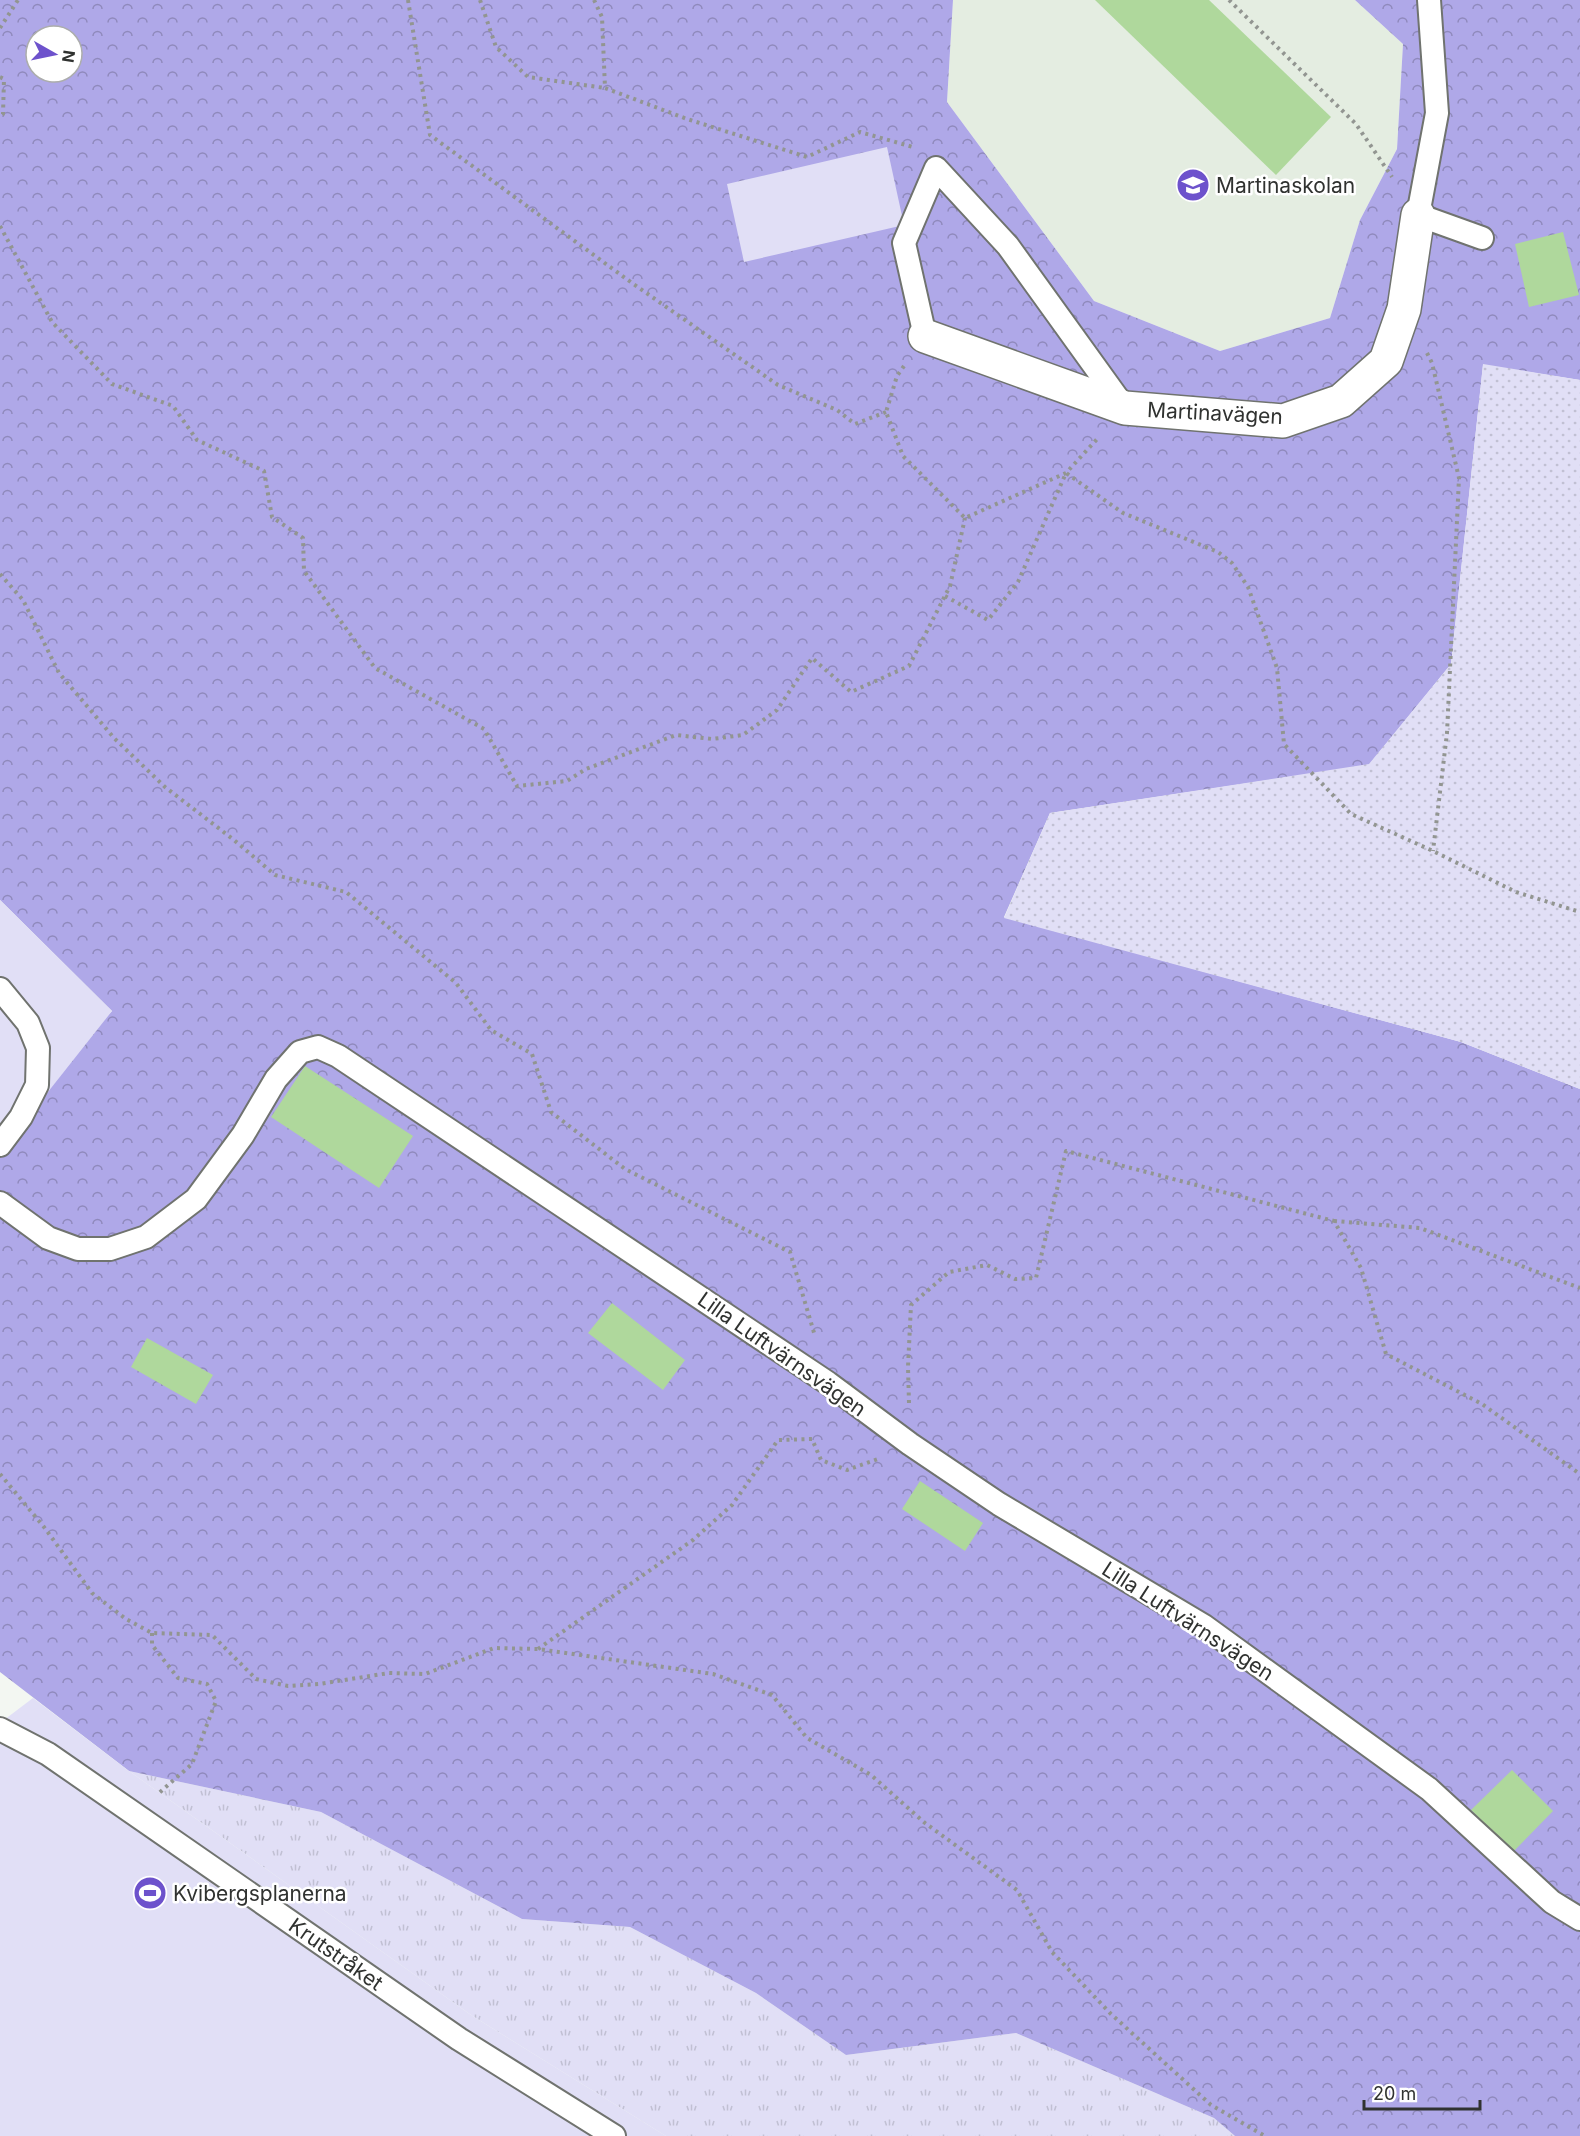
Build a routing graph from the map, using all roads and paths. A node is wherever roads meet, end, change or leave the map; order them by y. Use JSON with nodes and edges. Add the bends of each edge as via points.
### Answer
{"nodes":[{"id":1,"x":18,"y":0,"type":"edge"},
{"id":2,"x":408,"y":0,"type":"edge"},
{"id":3,"x":480,"y":0,"type":"edge"},
{"id":4,"x":594,"y":0,"type":"edge"},
{"id":5,"x":1229,"y":0,"type":"edge"},
{"id":6,"x":1429,"y":0,"type":"edge"},
{"id":7,"x":0,"y":28,"type":"edge"},
{"id":8,"x":0,"y":77,"type":"edge"},
{"id":9,"x":605,"y":88,"type":"junction"},
{"id":10,"x":0,"y":117,"type":"edge"},
{"id":11,"x":936,"y":168,"type":"junction"},
{"id":12,"x":1418,"y":215,"type":"junction"},
{"id":13,"x":0,"y":226,"type":"edge"},
{"id":14,"x":1482,"y":237,"type":"dead end"},
{"id":15,"x":1404,"y":309,"type":"junction"},
{"id":16,"x":925,"y":336,"type":"junction"},
{"id":17,"x":1125,"y":408,"type":"junction"},
{"id":18,"x":886,"y":412,"type":"junction"},
{"id":19,"x":1066,"y":473,"type":"junction"},
{"id":20,"x":965,"y":518,"type":"junction"},
{"id":21,"x":0,"y":574,"type":"edge"},
{"id":22,"x":945,"y":596,"type":"junction"},
{"id":23,"x":1433,"y":851,"type":"junction"},
{"id":24,"x":1580,"y":912,"type":"edge"},
{"id":25,"x":0,"y":989,"type":"edge"},
{"id":26,"x":0,"y":1145,"type":"edge"},
{"id":27,"x":0,"y":1203,"type":"edge"},
{"id":28,"x":1334,"y":1221,"type":"junction"},
{"id":29,"x":1580,"y":1288,"type":"edge"},
{"id":30,"x":828,"y":1383,"type":"junction"},
{"id":31,"x":910,"y":1444,"type":"junction"},
{"id":32,"x":0,"y":1474,"type":"edge"},
{"id":33,"x":1580,"y":1474,"type":"edge"},
{"id":34,"x":152,"y":1633,"type":"junction"},
{"id":35,"x":538,"y":1648,"type":"junction"},
{"id":36,"x":0,"y":1729,"type":"edge"},
{"id":37,"x":134,"y":1814,"type":"junction"},
{"id":38,"x":1580,"y":1920,"type":"edge"},
{"id":39,"x":615,"y":2136,"type":"edge"},
{"id":40,"x":1265,"y":2136,"type":"edge"}],
"edges":[{"from":1,"to":7,"type":"path"},
{"from":2,"to":18,"type":"path","via":[[430,135],[778,384],[837,410],[855,424]]},
{"from":3,"to":9,"type":"path","via":[[496,47],[528,76]]},
{"from":4,"to":9,"type":"path","via":[[602,17]]},
{"from":5,"to":12,"type":"path","via":[[1356,124]]},
{"from":6,"to":12,"type":"lane","name":"Martinavägen","via":[[1437,113]]},
{"from":8,"to":10,"type":"path","via":[[4,79]]},
{"from":9,"to":11,"type":"path","via":[[807,157],[860,132],[910,146]]},
{"from":11,"to":16,"type":"lane","via":[[904,243]]},
{"from":11,"to":17,"type":"lane","via":[[1008,246]]},
{"from":12,"to":14,"type":"lane"},
{"from":12,"to":15,"type":"street","name":"Martinavägen"},
{"from":13,"to":22,"type":"path","via":[[52,322],[112,384],[174,406],[197,440],[264,471],[272,518],[303,538],[304,571],[375,668],[484,729],[517,786],[567,781],[586,769],[676,735],[712,740],[743,735],[777,710],[812,658],[851,692],[909,666]]},
{"from":15,"to":17,"type":"street","name":"Martinavägen","via":[[1386,361],[1341,401],[1283,421]]},
{"from":15,"to":23,"type":"path","via":[[1432,363],[1459,477],[1447,733]]},
{"from":16,"to":17,"type":"street","name":"Martinavägen"},
{"from":16,"to":18,"type":"path","via":[[897,376]]},
{"from":17,"to":19,"type":"path"},
{"from":18,"to":20,"type":"path","via":[[903,456]]},
{"from":19,"to":20,"type":"path"},
{"from":19,"to":22,"type":"path","via":[[1018,582],[988,620]]},
{"from":19,"to":23,"type":"path","via":[[1123,513],[1218,552],[1232,563],[1248,587],[1277,668],[1284,744],[1351,814]]},
{"from":20,"to":22,"type":"path"},
{"from":21,"to":30,"type":"path","via":[[23,600],[59,673],[114,738],[165,787],[276,875],[346,892],[456,983],[491,1030],[532,1054],[551,1112],[625,1170],[790,1252]]},
{"from":23,"to":24,"type":"path","via":[[1516,892]]},
{"from":25,"to":26,"type":"lane","via":[[28,1023],[38,1048],[37,1085],[21,1117]]},
{"from":27,"to":30,"type":"lane","name":"Lilla Luftvärnsvägen","via":[[48,1238],[78,1249],[110,1249],[146,1237],[196,1199],[243,1135],[276,1079],[300,1052],[318,1047],[338,1056]]},
{"from":28,"to":29,"type":"path","via":[[1420,1228]]},
{"from":28,"to":31,"type":"path","via":[[1066,1151],[1036,1278],[1015,1279],[987,1265],[949,1272],[911,1305]]},
{"from":28,"to":33,"type":"path","via":[[1361,1268],[1386,1354],[1482,1404]]},
{"from":30,"to":31,"type":"lane","name":"Lilla Luftvärnsvägen"},
{"from":31,"to":35,"type":"path","via":[[847,1470],[821,1460],[812,1438],[778,1440],[732,1505],[693,1540]]},
{"from":31,"to":38,"type":"lane","name":"Lilla Luftvärnsvägen","via":[[999,1504],[1204,1626],[1429,1789],[1552,1902]]},
{"from":32,"to":34,"type":"path","via":[[92,1593]]},
{"from":34,"to":35,"type":"path","via":[[212,1635],[256,1679],[288,1686],[389,1673],[425,1674],[494,1648]]},
{"from":34,"to":37,"type":"path","via":[[152,1645],[178,1678],[207,1684],[216,1701],[192,1764]]},
{"from":35,"to":40,"type":"path","via":[[713,1674],[772,1695],[807,1738],[871,1775],[925,1823],[1017,1890],[1052,1952],[1111,2014],[1211,2104]]},
{"from":36,"to":37,"type":"lane","name":"Krutstråket","via":[[48,1754]]},
{"from":37,"to":39,"type":"lane","name":"Krutstråket","via":[[459,2039]]}]}
